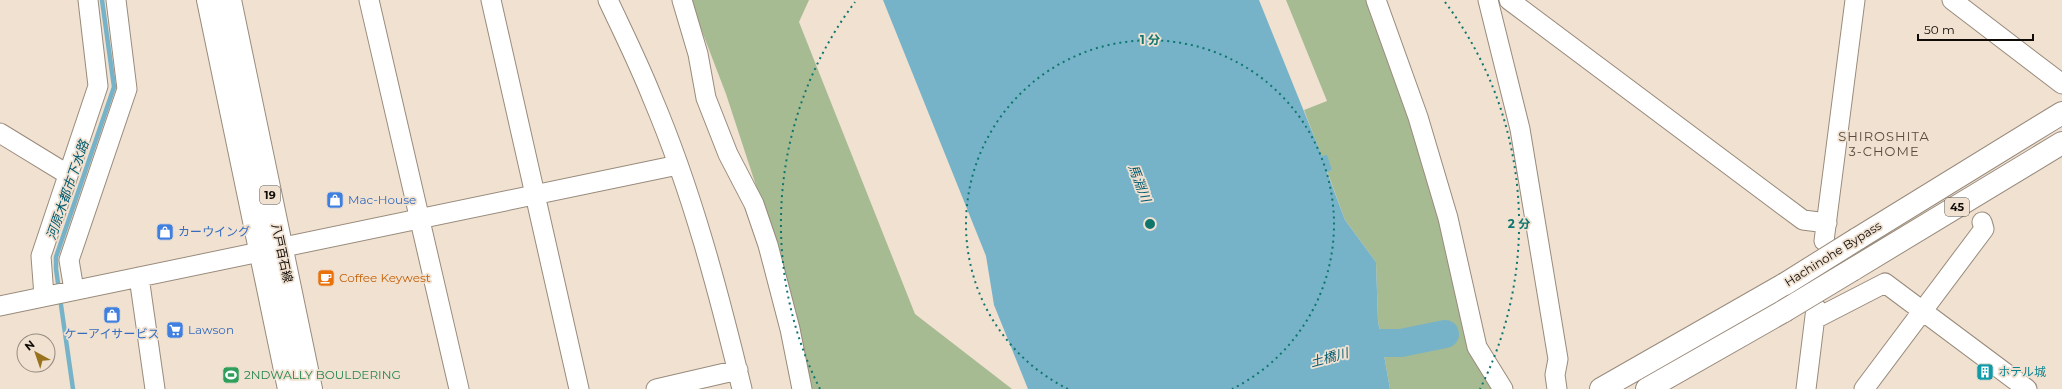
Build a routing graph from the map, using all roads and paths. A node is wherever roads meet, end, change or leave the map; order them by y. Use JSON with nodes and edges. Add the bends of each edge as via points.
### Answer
{"nodes":[{"id":1,"x":88,"y":0,"type":"edge"},
{"id":2,"x":116,"y":0,"type":"edge"},
{"id":3,"x":208,"y":0,"type":"edge"},
{"id":4,"x":230,"y":0,"type":"edge"},
{"id":5,"x":369,"y":0,"type":"edge"},
{"id":6,"x":491,"y":0,"type":"edge"},
{"id":7,"x":608,"y":0,"type":"edge"},
{"id":8,"x":682,"y":0,"type":"edge"},
{"id":9,"x":1376,"y":0,"type":"edge"},
{"id":10,"x":1488,"y":0,"type":"edge"},
{"id":11,"x":1510,"y":0,"type":"edge"},
{"id":12,"x":1855,"y":0,"type":"edge"},
{"id":13,"x":1952,"y":0,"type":"edge"},
{"id":14,"x":2062,"y":84,"type":"edge"},
{"id":15,"x":2062,"y":113,"type":"edge"},
{"id":16,"x":0,"y":133,"type":"edge"},
{"id":17,"x":2062,"y":143,"type":"edge"},
{"id":18,"x":678,"y":165,"type":"junction"},
{"id":19,"x":67,"y":174,"type":"junction"},
{"id":20,"x":534,"y":194,"type":"junction"},
{"id":21,"x":418,"y":218,"type":"junction"},
{"id":22,"x":1982,"y":222,"type":"dead end"},
{"id":23,"x":271,"y":250,"type":"junction"},
{"id":24,"x":139,"y":277,"type":"junction"},
{"id":25,"x":74,"y":290,"type":"junction"},
{"id":26,"x":44,"y":296,"type":"junction"},
{"id":27,"x":0,"y":306,"type":"edge"},
{"id":28,"x":1922,"y":311,"type":"junction"},
{"id":29,"x":738,"y":370,"type":"junction"},
{"id":30,"x":155,"y":389,"type":"edge"},
{"id":31,"x":289,"y":389,"type":"edge"},
{"id":32,"x":311,"y":389,"type":"edge"},
{"id":33,"x":459,"y":389,"type":"edge"},
{"id":34,"x":580,"y":389,"type":"edge"},
{"id":35,"x":656,"y":389,"type":"edge"},
{"id":36,"x":742,"y":389,"type":"edge"},
{"id":37,"x":802,"y":389,"type":"edge"},
{"id":38,"x":1503,"y":389,"type":"edge"},
{"id":39,"x":1557,"y":389,"type":"edge"},
{"id":40,"x":1601,"y":389,"type":"edge"},
{"id":41,"x":1647,"y":389,"type":"edge"},
{"id":42,"x":1806,"y":389,"type":"edge"},
{"id":43,"x":1864,"y":389,"type":"edge"},
{"id":44,"x":2027,"y":389,"type":"edge"}],
"edges":[{"from":1,"to":19,"type":"street","via":[[98,86]]},
{"from":2,"to":25,"type":"street","via":[[127,89],[69,260]]},
{"from":3,"to":23,"type":"main road","name":"八戸百石線","number":"19"},
{"from":4,"to":23,"type":"main road","name":"八戸百石線","number":"19"},
{"from":5,"to":21,"type":"street"},
{"from":6,"to":20,"type":"street"},
{"from":7,"to":18,"type":"street","via":[[652,96]]},
{"from":8,"to":37,"type":"street","via":[[698,54],[706,98],[728,154],[754,204],[768,245],[790,329]]},
{"from":9,"to":38,"type":"street","via":[[1418,117],[1448,218],[1477,347]]},
{"from":10,"to":39,"type":"street","via":[[1520,129],[1558,359],[1555,375]]},
{"from":11,"to":12,"type":"street","via":[[1803,220],[1825,232]]},
{"from":13,"to":14,"type":"street"},
{"from":15,"to":40,"type":"main road","name":"Hachinohe Bypass","number":"45","bridge":true,"via":[[1785,284]]},
{"from":16,"to":19,"type":"street"},
{"from":17,"to":41,"type":"main road","name":"Hachinohe Bypass","number":"45","bridge":true,"via":[[1784,311]]},
{"from":18,"to":20,"type":"street"},
{"from":18,"to":29,"type":"street","via":[[699,226]]},
{"from":19,"to":26,"type":"street","via":[[41,256]]},
{"from":20,"to":21,"type":"street"},
{"from":20,"to":34,"type":"street"},
{"from":21,"to":23,"type":"street"},
{"from":21,"to":33,"type":"street"},
{"from":22,"to":28,"type":"street","via":[[1984,229]]},
{"from":23,"to":24,"type":"street"},
{"from":23,"to":31,"type":"main road","name":"八戸百石線","number":"19"},
{"from":23,"to":32,"type":"main road","name":"八戸百石線","number":"19"},
{"from":24,"to":25,"type":"street"},
{"from":24,"to":30,"type":"street"},
{"from":25,"to":26,"type":"street"},
{"from":26,"to":27,"type":"street"},
{"from":28,"to":42,"type":"street","via":[[1885,283],[1815,313]]},
{"from":28,"to":43,"type":"street"},
{"from":28,"to":44,"type":"street"},
{"from":29,"to":35,"type":"street"},
{"from":29,"to":36,"type":"street"}]}
